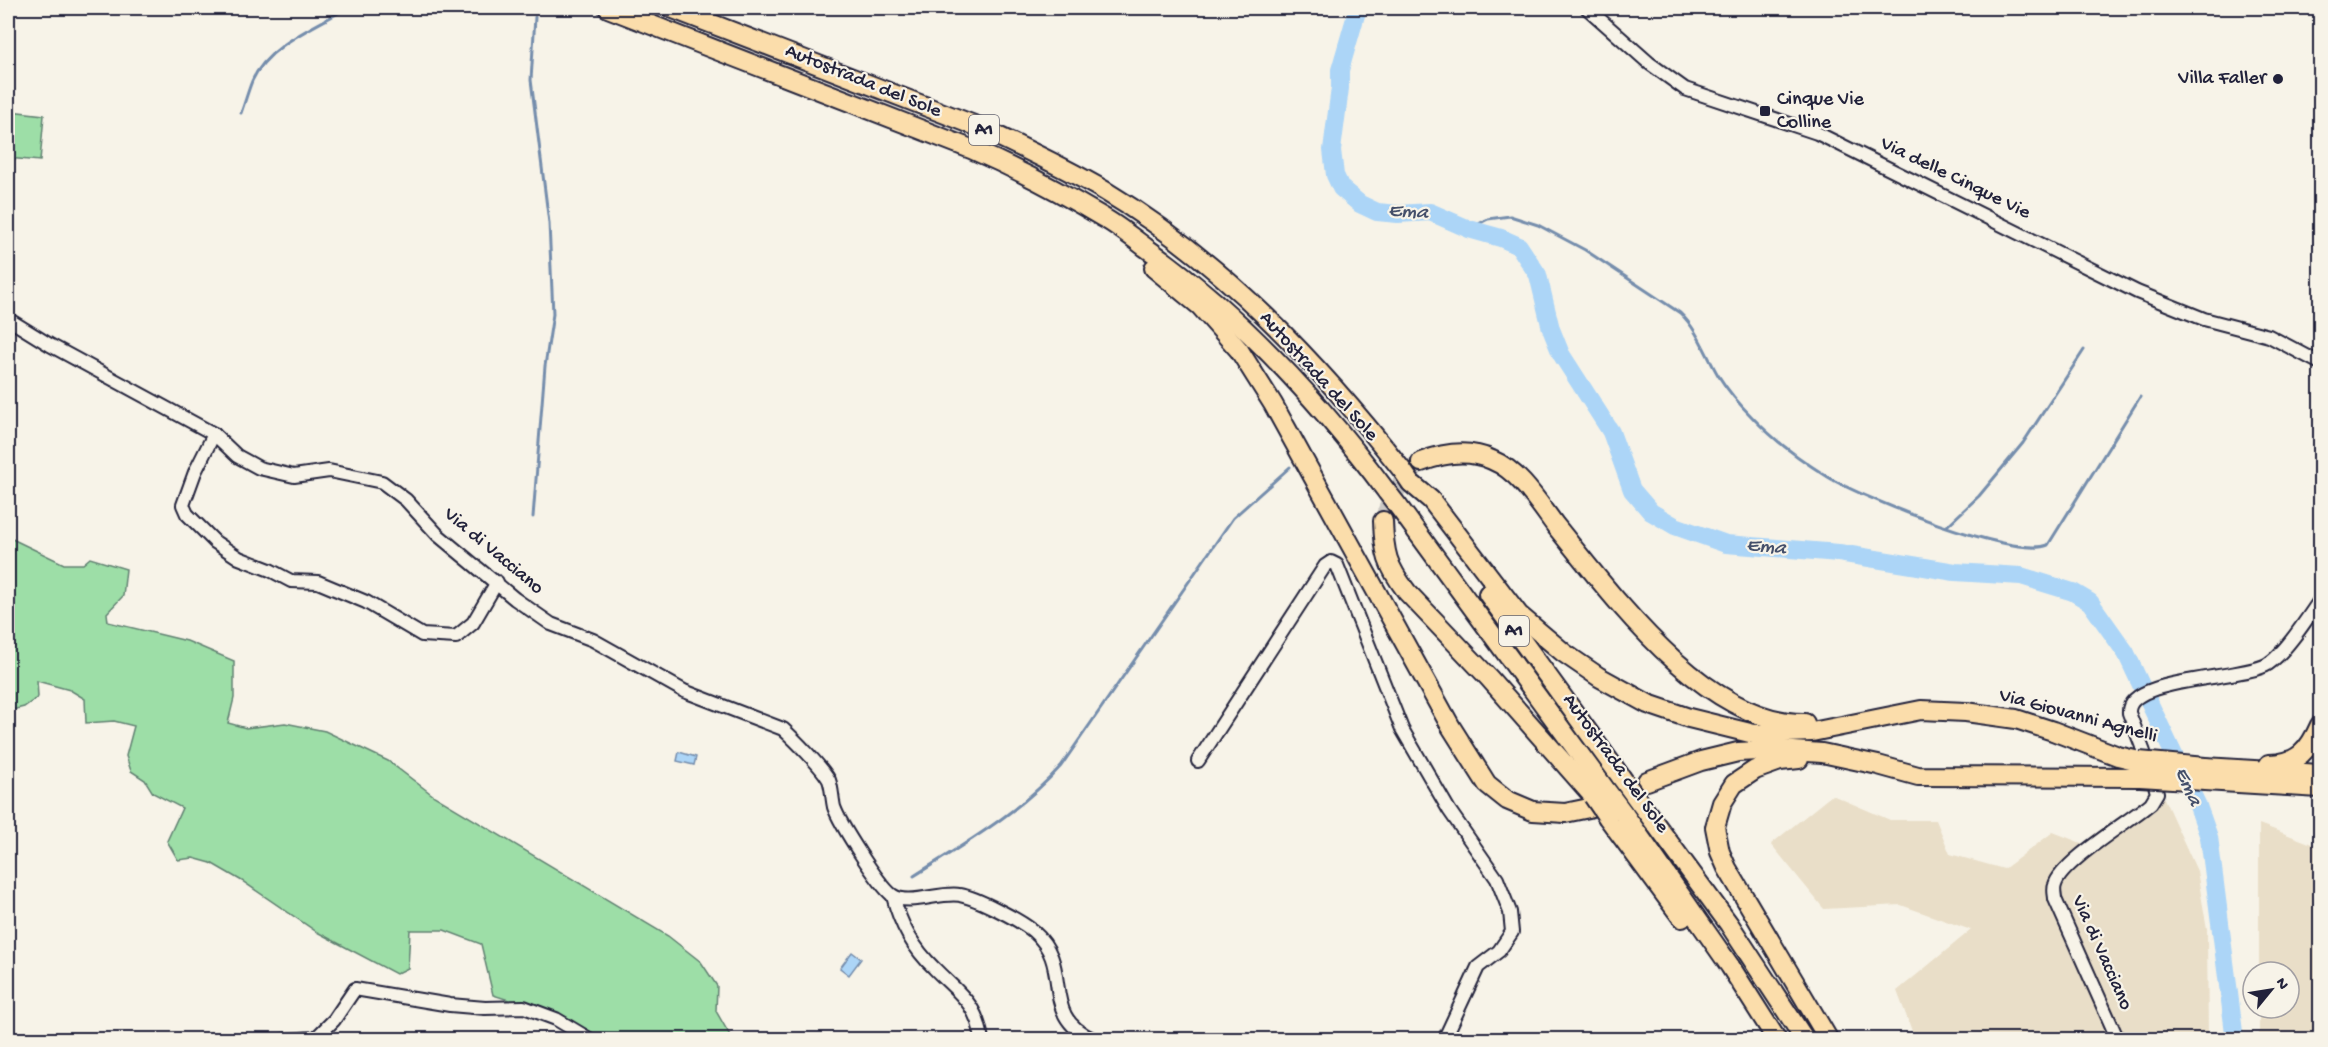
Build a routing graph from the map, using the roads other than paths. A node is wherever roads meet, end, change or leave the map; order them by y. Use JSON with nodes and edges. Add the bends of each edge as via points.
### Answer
{"nodes":[{"id":1,"x":608,"y":8,"type":"edge"},
{"id":2,"x":671,"y":8,"type":"edge"},
{"id":3,"x":1587,"y":8,"type":"edge"},
{"id":4,"x":1056,"y":191,"type":"junction"},
{"id":5,"x":8,"y":319,"type":"edge"},
{"id":6,"x":2320,"y":363,"type":"edge"},
{"id":7,"x":214,"y":434,"type":"junction"},
{"id":8,"x":1421,"y":462,"type":"tunnel mouth"},
{"id":9,"x":1407,"y":476,"type":"junction"},
{"id":10,"x":1383,"y":521,"type":"tunnel mouth"},
{"id":11,"x":497,"y":582,"type":"junction"},
{"id":12,"x":2320,"y":600,"type":"edge"},
{"id":13,"x":1864,"y":723,"type":"junction"},
{"id":14,"x":2320,"y":725,"type":"edge"},
{"id":15,"x":1844,"y":758,"type":"junction"},
{"id":16,"x":1198,"y":761,"type":"dead end"},
{"id":17,"x":2226,"y":768,"type":"junction"},
{"id":18,"x":2145,"y":769,"type":"junction"},
{"id":19,"x":2205,"y":774,"type":"junction"},
{"id":20,"x":2320,"y":774,"type":"edge"},
{"id":21,"x":1647,"y":782,"type":"dead end"},
{"id":22,"x":2249,"y":784,"type":"junction"},
{"id":23,"x":2320,"y":788,"type":"edge"},
{"id":24,"x":1596,"y":798,"type":"junction"},
{"id":25,"x":2320,"y":800,"type":"edge"},
{"id":26,"x":893,"y":896,"type":"junction"},
{"id":27,"x":284,"y":1039,"type":"edge"},
{"id":28,"x":591,"y":1040,"type":"edge"},
{"id":29,"x":981,"y":1040,"type":"edge"},
{"id":30,"x":1095,"y":1040,"type":"edge"},
{"id":31,"x":1444,"y":1040,"type":"edge"},
{"id":32,"x":1777,"y":1040,"type":"edge"},
{"id":33,"x":1805,"y":1040,"type":"edge"},
{"id":34,"x":1829,"y":1040,"type":"edge"},
{"id":35,"x":2118,"y":1040,"type":"edge"}],
"edges":[{"from":1,"to":4,"type":"highway","name":"Autostrada del Sole","number":"A1","via":[[971,149]]},
{"from":2,"to":9,"type":"highway","name":"Autostrada del Sole","number":"A1","via":[[979,128],[1106,192],[1197,256],[1263,314],[1364,421]]},
{"from":3,"to":6,"type":"street","name":"Via delle Cinque Vie","via":[[1649,63],[1685,88],[1817,133],[2137,292],[2204,319],[2269,336]]},
{"from":4,"to":24,"type":"highway","name":"Autostrada del Sole","number":"A1","via":[[1106,219],[1226,310],[1321,409],[1392,499]]},
{"from":4,"to":24,"type":"highway","via":[[1193,300],[1239,350],[1487,784],[1507,800],[1552,814],[1565,813]]},
{"from":5,"to":7,"type":"street","name":"Via di Vacciano"},
{"from":7,"to":11,"type":"street","name":"Via di Vacciano","via":[[237,456],[259,468],[294,476],[329,471],[382,482],[406,500],[438,536]]},
{"from":7,"to":11,"type":"street","via":[[183,505],[215,542],[239,558],[291,581],[318,582],[366,602],[422,635],[456,637],[472,623]]},
{"from":8,"to":13,"type":"highway","via":[[1452,453],[1471,454],[1492,460],[1514,474],[1652,639],[1693,676],[1734,704],[1766,719]]},
{"from":9,"to":13,"type":"highway","via":[[1431,500],[1519,615],[1564,653],[1648,704],[1754,734],[1812,732]]},
{"from":9,"to":33,"type":"highway","name":"Autostrada del Sole","number":"A1","bridge":true,"via":[[1729,924]]},
{"from":10,"to":24,"type":"highway","via":[[1386,556],[1402,585]]},
{"from":11,"to":26,"type":"street","name":"Via di Vacciano","via":[[551,624],[593,640],[684,691],[783,729],[829,780],[835,807],[845,827]]},
{"from":12,"to":18,"type":"street","via":[[2274,659],[2262,667],[2157,687],[2140,695],[2128,707]]},
{"from":13,"to":18,"type":"highway","name":"Via Giovanni Agnelli","via":[[1921,710],[2016,719]]},
{"from":14,"to":17,"type":"highway","via":[[2311,745],[2298,757],[2277,764]]},
{"from":15,"to":18,"type":"highway","name":"Via Giovanni Agnelli","via":[[1918,776],[1966,778]]},
{"from":15,"to":21,"type":"highway","via":[[1779,750],[1738,752],[1701,760]]},
{"from":15,"to":34,"type":"highway","via":[[1792,759],[1755,770],[1734,784],[1722,803],[1715,827],[1727,868]]},
{"from":16,"to":31,"type":"street","via":[[1325,566],[1331,562],[1338,565],[1402,729],[1449,810],[1497,879],[1510,912],[1512,932],[1499,951],[1478,967]]},
{"from":17,"to":19,"type":"highway","name":"Via Giovanni Agnelli"},
{"from":17,"to":20,"type":"highway","name":"Via Giovanni Agnelli"},
{"from":18,"to":19,"type":"highway","name":"Via Giovanni Agnelli","bridge":true},
{"from":18,"to":35,"type":"street","name":"Via di Vacciano","via":[[2157,793],[2151,803],[2077,858],[2054,886],[2055,899]]},
{"from":19,"to":22,"type":"highway","name":"Via Giovanni Agnelli"},
{"from":22,"to":23,"type":"highway","name":"Via Giovanni Agnelli"},
{"from":22,"to":25,"type":"highway"},
{"from":24,"to":32,"type":"highway","name":"Autostrada del Sole","number":"A1","bridge":true,"via":[[1616,816],[1730,966]]},
{"from":26,"to":29,"type":"street","name":"Via di Vacciano","via":[[909,938],[972,1007]]},
{"from":26,"to":30,"type":"street","via":[[904,899],[959,894],[989,905],[1033,931],[1052,954],[1059,1005],[1069,1023]]},
{"from":27,"to":28,"type":"street","via":[[316,1038],[355,989],[450,1005],[524,1007],[556,1019]]}]}
